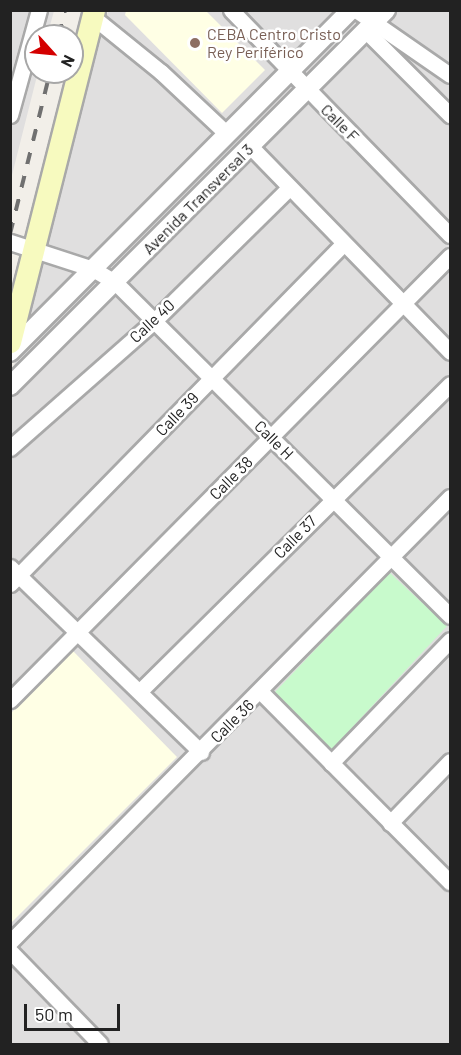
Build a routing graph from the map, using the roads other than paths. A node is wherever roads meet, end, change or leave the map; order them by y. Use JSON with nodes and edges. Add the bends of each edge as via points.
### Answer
{"nodes":[{"id":1,"x":39,"y":10,"type":"edge"},
{"id":2,"x":231,"y":10,"type":"edge"},
{"id":3,"x":351,"y":10,"type":"edge"},
{"id":4,"x":356,"y":10,"type":"edge"},
{"id":5,"x":386,"y":10,"type":"edge"},
{"id":6,"x":94,"y":14,"type":"edge"},
{"id":7,"x":369,"y":27,"type":"junction"},
{"id":8,"x":290,"y":72,"type":"junction"},
{"id":9,"x":450,"y":75,"type":"edge"},
{"id":10,"x":307,"y":90,"type":"junction"},
{"id":11,"x":10,"y":115,"type":"edge"},
{"id":12,"x":450,"y":115,"type":"edge"},
{"id":13,"x":227,"y":134,"type":"junction"},
{"id":14,"x":250,"y":146,"type":"junction"},
{"id":15,"x":289,"y":188,"type":"junction"},
{"id":16,"x":450,"y":235,"type":"edge"},
{"id":17,"x":10,"y":242,"type":"edge"},
{"id":18,"x":343,"y":244,"type":"junction"},
{"id":19,"x":32,"y":249,"type":"junction"},
{"id":20,"x":450,"y":256,"type":"edge"},
{"id":21,"x":93,"y":269,"type":"junction"},
{"id":22,"x":115,"y":282,"type":"junction"},
{"id":23,"x":405,"y":306,"type":"junction"},
{"id":24,"x":154,"y":321,"type":"junction"},
{"id":25,"x":10,"y":342,"type":"edge"},
{"id":26,"x":10,"y":352,"type":"edge"},
{"id":27,"x":450,"y":352,"type":"edge"},
{"id":28,"x":212,"y":378,"type":"junction"},
{"id":29,"x":450,"y":384,"type":"edge"},
{"id":30,"x":10,"y":386,"type":"edge"},
{"id":31,"x":271,"y":438,"type":"junction"},
{"id":32,"x":10,"y":448,"type":"edge"},
{"id":33,"x":450,"y":497,"type":"edge"},
{"id":34,"x":333,"y":499,"type":"junction"},
{"id":35,"x":391,"y":557,"type":"junction"},
{"id":36,"x":14,"y":575,"type":"edge"},
{"id":37,"x":450,"y":616,"type":"edge"},
{"id":38,"x":80,"y":632,"type":"junction"},
{"id":39,"x":450,"y":640,"type":"edge"},
{"id":40,"x":140,"y":691,"type":"junction"},
{"id":41,"x":261,"y":692,"type":"junction"},
{"id":42,"x":10,"y":700,"type":"edge"},
{"id":43,"x":201,"y":752,"type":"junction"},
{"id":44,"x":450,"y":760,"type":"edge"},
{"id":45,"x":332,"y":763,"type":"junction"},
{"id":46,"x":390,"y":823,"type":"junction"},
{"id":47,"x":450,"y":882,"type":"edge"},
{"id":48,"x":10,"y":942,"type":"edge"},
{"id":49,"x":10,"y":951,"type":"edge"},
{"id":50,"x":100,"y":1044,"type":"edge"}],
"edges":[{"from":1,"to":11,"type":"street"},
{"from":2,"to":8,"type":"street","name":"Calle F"},
{"from":3,"to":8,"type":"street","name":"Avenida Transversal 3"},
{"from":4,"to":7,"type":"street"},
{"from":5,"to":7,"type":"street","name":"Avenida Transversal 3"},
{"from":6,"to":13,"type":"street"},
{"from":6,"to":19,"type":"main road"},
{"from":7,"to":9,"type":"street"},
{"from":7,"to":10,"type":"street","name":"Avenida Transversal 3"},
{"from":7,"to":12,"type":"street"},
{"from":8,"to":10,"type":"street","name":"Calle F"},
{"from":8,"to":13,"type":"street","name":"Avenida Transversal 3"},
{"from":10,"to":14,"type":"street","name":"Avenida Transversal 3"},
{"from":10,"to":16,"type":"street","name":"Calle F"},
{"from":13,"to":21,"type":"street","name":"Avenida Transversal 3"},
{"from":14,"to":15,"type":"street"},
{"from":14,"to":22,"type":"street","name":"Avenida Transversal 3"},
{"from":15,"to":18,"type":"street"},
{"from":15,"to":24,"type":"street","name":"Calle 40"},
{"from":17,"to":19,"type":"street","name":"Calle H"},
{"from":18,"to":23,"type":"street"},
{"from":18,"to":28,"type":"street","name":"Calle 39"},
{"from":19,"to":21,"type":"street","name":"Calle H"},
{"from":19,"to":25,"type":"main road"},
{"from":20,"to":23,"type":"street","name":"Calle 38"},
{"from":21,"to":22,"type":"street","name":"Calle H"},
{"from":21,"to":26,"type":"street","name":"Avenida Transversal 3"},
{"from":22,"to":24,"type":"street","name":"Calle H"},
{"from":22,"to":30,"type":"street","name":"Avenida Transversal 3"},
{"from":23,"to":27,"type":"street"},
{"from":23,"to":31,"type":"street","name":"Calle 38"},
{"from":24,"to":28,"type":"street","name":"Calle H"},
{"from":24,"to":32,"type":"street","name":"Calle 40"},
{"from":28,"to":31,"type":"street","name":"Calle H"},
{"from":28,"to":36,"type":"street","name":"Calle 39"},
{"from":29,"to":34,"type":"street","name":"Calle 37"},
{"from":31,"to":34,"type":"street","name":"Calle H"},
{"from":31,"to":38,"type":"street","name":"Calle 38"},
{"from":33,"to":35,"type":"street","name":"Calle 36"},
{"from":34,"to":35,"type":"street","name":"Calle H"},
{"from":34,"to":40,"type":"street","name":"Calle 37"},
{"from":35,"to":37,"type":"street","name":"Calle H"},
{"from":35,"to":41,"type":"street","name":"Calle 36"},
{"from":36,"to":38,"type":"street"},
{"from":38,"to":40,"type":"street"},
{"from":38,"to":42,"type":"street","name":"Calle 38"},
{"from":39,"to":45,"type":"street"},
{"from":40,"to":43,"type":"street"},
{"from":41,"to":43,"type":"street","name":"Calle 36"},
{"from":41,"to":45,"type":"street"},
{"from":43,"to":48,"type":"street","name":"Calle 36"},
{"from":44,"to":46,"type":"street"},
{"from":45,"to":46,"type":"street"},
{"from":46,"to":47,"type":"street"},
{"from":49,"to":50,"type":"street"}]}
